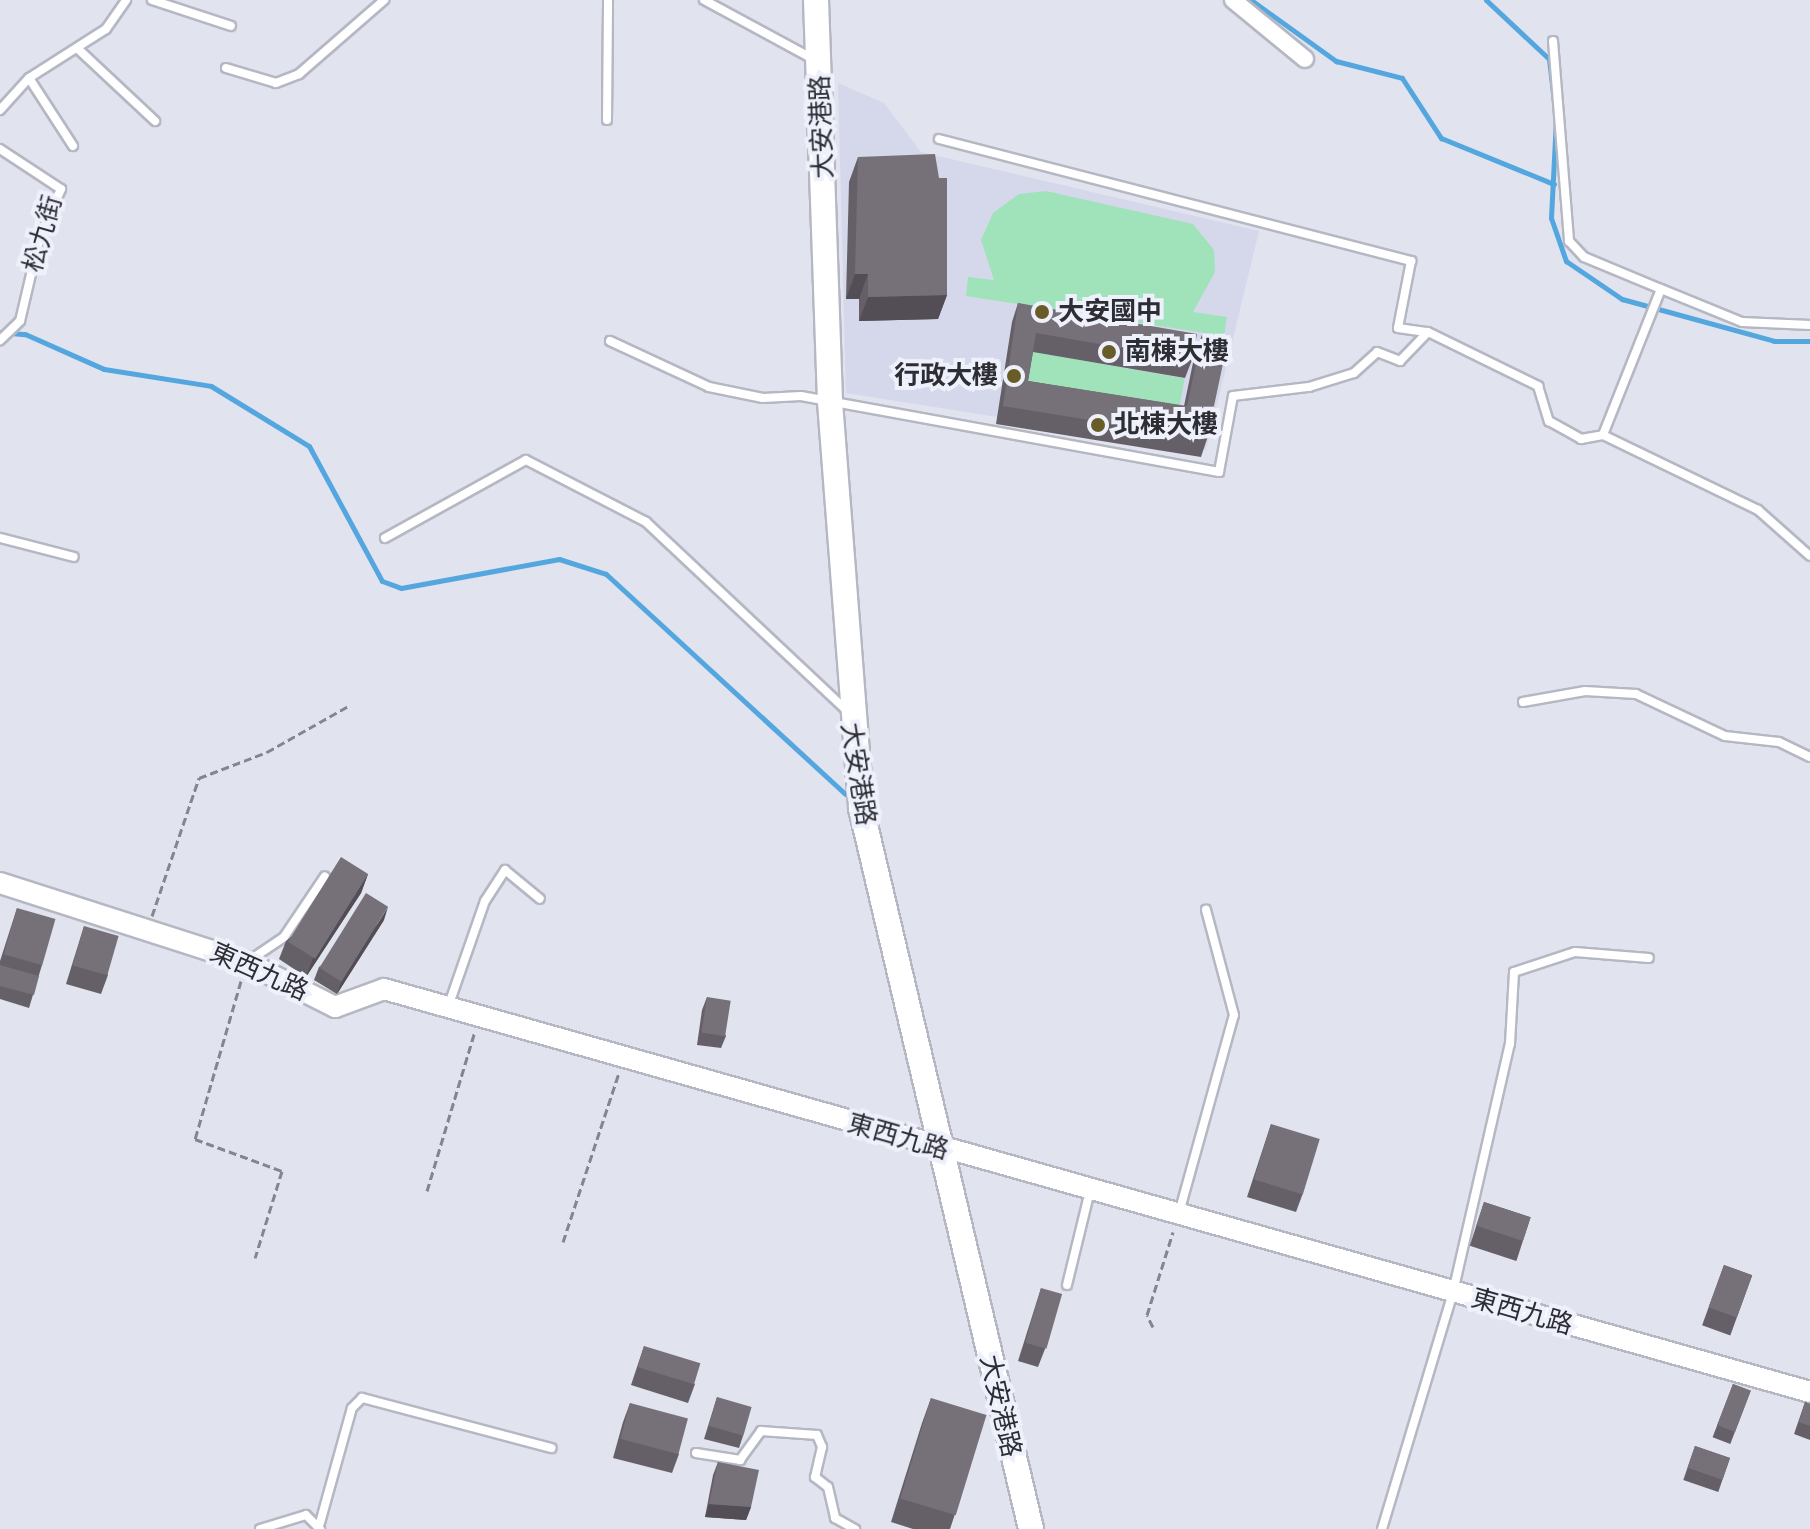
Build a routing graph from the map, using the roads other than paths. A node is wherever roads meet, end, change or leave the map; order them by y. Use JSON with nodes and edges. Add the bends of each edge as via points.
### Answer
{"nodes":[{"id":1,"x":126,"y":0,"type":"edge"},
{"id":2,"x":152,"y":0,"type":"edge"},
{"id":3,"x":384,"y":0,"type":"edge"},
{"id":4,"x":608,"y":0,"type":"edge"},
{"id":5,"x":704,"y":0,"type":"edge"},
{"id":6,"x":816,"y":0,"type":"edge"},
{"id":7,"x":1233,"y":0,"type":"edge"},
{"id":8,"x":231,"y":26,"type":"dead end"},
{"id":9,"x":1553,"y":41,"type":"dead end"},
{"id":10,"x":77,"y":48,"type":"junction"},
{"id":11,"x":1305,"y":59,"type":"dead end"},
{"id":12,"x":821,"y":62,"type":"junction"},
{"id":13,"x":226,"y":68,"type":"dead end"},
{"id":14,"x":29,"y":78,"type":"junction"},
{"id":15,"x":0,"y":110,"type":"edge"},
{"id":16,"x":607,"y":120,"type":"dead end"},
{"id":17,"x":155,"y":121,"type":"dead end"},
{"id":18,"x":939,"y":139,"type":"dead end"},
{"id":19,"x":73,"y":146,"type":"dead end"},
{"id":20,"x":0,"y":149,"type":"edge"},
{"id":21,"x":1660,"y":292,"type":"junction"},
{"id":22,"x":1810,"y":325,"type":"edge"},
{"id":23,"x":1428,"y":332,"type":"junction"},
{"id":24,"x":0,"y":340,"type":"edge"},
{"id":25,"x":610,"y":341,"type":"dead end"},
{"id":26,"x":830,"y":402,"type":"junction"},
{"id":27,"x":1603,"y":435,"type":"junction"},
{"id":28,"x":0,"y":538,"type":"edge"},
{"id":29,"x":385,"y":538,"type":"dead end"},
{"id":30,"x":1810,"y":556,"type":"edge"},
{"id":31,"x":74,"y":557,"type":"dead end"},
{"id":32,"x":1523,"y":702,"type":"dead end"},
{"id":33,"x":849,"y":713,"type":"junction"},
{"id":34,"x":1810,"y":757,"type":"edge"},
{"id":35,"x":325,"y":876,"type":"edge"},
{"id":36,"x":0,"y":883,"type":"edge"},
{"id":37,"x":540,"y":899,"type":"dead end"},
{"id":38,"x":1206,"y":910,"type":"dead end"},
{"id":39,"x":1649,"y":958,"type":"dead end"},
{"id":40,"x":246,"y":962,"type":"junction"},
{"id":41,"x":448,"y":1007,"type":"junction"},
{"id":42,"x":942,"y":1151,"type":"junction"},
{"id":43,"x":1090,"y":1190,"type":"junction"},
{"id":44,"x":1179,"y":1213,"type":"junction"},
{"id":45,"x":1067,"y":1285,"type":"dead end"},
{"id":46,"x":1453,"y":1292,"type":"junction"},
{"id":47,"x":1810,"y":1392,"type":"edge"},
{"id":48,"x":551,"y":1448,"type":"dead end"},
{"id":49,"x":696,"y":1453,"type":"dead end"},
{"id":50,"x":320,"y":1526,"type":"edge"},
{"id":51,"x":260,"y":1529,"type":"edge"},
{"id":52,"x":855,"y":1529,"type":"edge"},
{"id":53,"x":1031,"y":1529,"type":"edge"},
{"id":54,"x":1382,"y":1529,"type":"edge"}],
"edges":[{"from":1,"to":10,"type":"lane","via":[[106,29]]},
{"from":2,"to":8,"type":"lane"},
{"from":3,"to":13,"type":"lane","via":[[299,74],[276,83]]},
{"from":4,"to":16,"type":"lane"},
{"from":5,"to":12,"type":"lane"},
{"from":6,"to":12,"type":"main road","name":"大安港路"},
{"from":7,"to":11,"type":"street"},
{"from":9,"to":21,"type":"lane","via":[[1569,241],[1584,257]]},
{"from":10,"to":14,"type":"lane"},
{"from":10,"to":17,"type":"lane"},
{"from":12,"to":26,"type":"main road","name":"大安港路"},
{"from":14,"to":15,"type":"lane"},
{"from":14,"to":19,"type":"lane"},
{"from":18,"to":23,"type":"lane","via":[[1411,261],[1398,328]]},
{"from":20,"to":24,"type":"lane","name":"松九街","via":[[61,189],[40,236],[20,321]]},
{"from":21,"to":22,"type":"lane","via":[[1742,322]]},
{"from":21,"to":27,"type":"lane"},
{"from":23,"to":26,"type":"lane","via":[[1400,361],[1377,352],[1354,373],[1309,387],[1233,396],[1219,472]]},
{"from":23,"to":27,"type":"lane","via":[[1538,386],[1549,421],[1581,439]]},
{"from":25,"to":26,"type":"lane","via":[[709,387]]},
{"from":26,"to":33,"type":"main road","name":"大安港路"},
{"from":27,"to":30,"type":"lane","via":[[1758,510]]},
{"from":28,"to":31,"type":"lane"},
{"from":29,"to":33,"type":"lane","via":[[526,460],[646,522]]},
{"from":32,"to":34,"type":"lane","via":[[1585,691],[1636,694],[1725,736],[1779,742]]},
{"from":33,"to":42,"type":"main road","name":"大安港路","via":[[861,808]]},
{"from":35,"to":40,"type":"lane","via":[[284,937]]},
{"from":36,"to":40,"type":"street","name":"東西九路"},
{"from":37,"to":41,"type":"lane","via":[[505,870],[485,901]]},
{"from":38,"to":44,"type":"lane","via":[[1234,1015]]},
{"from":39,"to":46,"type":"lane","via":[[1575,952],[1514,972],[1510,1044]]},
{"from":40,"to":41,"type":"street","name":"東西九路","via":[[335,1007],[384,989]]},
{"from":41,"to":42,"type":"street","name":"東西九路"},
{"from":42,"to":43,"type":"street","name":"東西九路"},
{"from":42,"to":53,"type":"main road","name":"大安港路"},
{"from":43,"to":44,"type":"street","name":"東西九路"},
{"from":43,"to":45,"type":"lane"},
{"from":44,"to":46,"type":"street","name":"東西九路"},
{"from":46,"to":47,"type":"street","name":"東西九路"},
{"from":46,"to":54,"type":"lane"},
{"from":48,"to":50,"type":"lane","via":[[362,1398],[352,1408]]},
{"from":49,"to":52,"type":"lane","via":[[740,1460],[761,1431],[817,1435],[822,1447],[815,1477],[828,1487],[835,1518]]},
{"from":50,"to":51,"type":"lane","via":[[287,1516]]}]}
